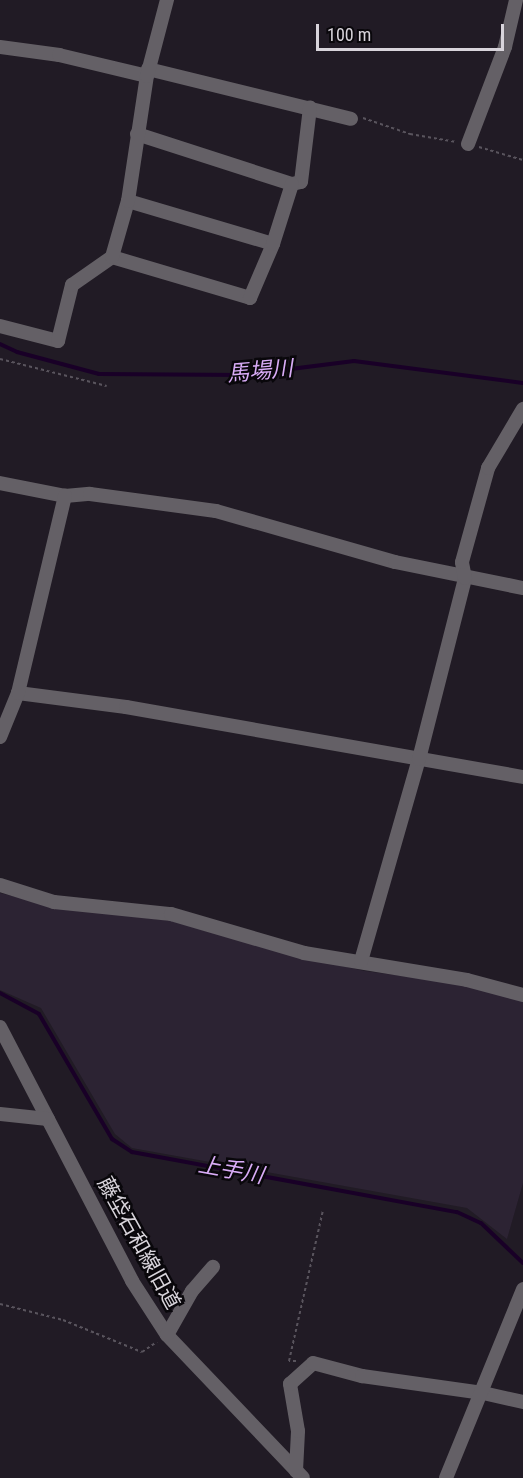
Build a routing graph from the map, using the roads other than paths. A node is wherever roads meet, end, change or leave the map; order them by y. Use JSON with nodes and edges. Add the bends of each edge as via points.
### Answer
{"nodes":[{"id":1,"x":167,"y":0,"type":"edge"},
{"id":2,"x":516,"y":0,"type":"edge"},
{"id":3,"x":0,"y":47,"type":"edge"},
{"id":4,"x":148,"y":72,"type":"junction"},
{"id":5,"x":310,"y":108,"type":"junction"},
{"id":6,"x":351,"y":119,"type":"road end"},
{"id":7,"x":137,"y":134,"type":"junction"},
{"id":8,"x":468,"y":144,"type":"road end"},
{"id":9,"x":292,"y":184,"type":"junction"},
{"id":10,"x":128,"y":201,"type":"junction"},
{"id":11,"x":273,"y":243,"type":"junction"},
{"id":12,"x":111,"y":257,"type":"junction"},
{"id":13,"x":0,"y":326,"type":"edge"},
{"id":14,"x":523,"y":409,"type":"edge"},
{"id":15,"x":0,"y":483,"type":"edge"},
{"id":16,"x":65,"y":496,"type":"junction"},
{"id":17,"x":465,"y":578,"type":"junction"},
{"id":18,"x":523,"y":588,"type":"edge"},
{"id":19,"x":18,"y":693,"type":"junction"},
{"id":20,"x":0,"y":737,"type":"edge"},
{"id":21,"x":419,"y":759,"type":"junction"},
{"id":22,"x":523,"y":777,"type":"edge"},
{"id":23,"x":0,"y":885,"type":"edge"},
{"id":24,"x":361,"y":961,"type":"junction"},
{"id":25,"x":523,"y":994,"type":"edge"},
{"id":26,"x":0,"y":1027,"type":"edge"},
{"id":27,"x":0,"y":1114,"type":"edge"},
{"id":28,"x":48,"y":1119,"type":"junction"},
{"id":29,"x":213,"y":1267,"type":"dead end"},
{"id":30,"x":523,"y":1289,"type":"edge"},
{"id":31,"x":167,"y":1335,"type":"junction"},
{"id":32,"x":483,"y":1393,"type":"junction"},
{"id":33,"x":523,"y":1402,"type":"edge"},
{"id":34,"x":300,"y":1474,"type":"edge"},
{"id":35,"x":446,"y":1478,"type":"edge"}],
"edges":[{"from":1,"to":4,"type":"street"},
{"from":2,"to":8,"type":"street","via":[[506,47]]},
{"from":3,"to":4,"type":"street"},
{"from":4,"to":5,"type":"street"},
{"from":4,"to":7,"type":"street"},
{"from":5,"to":6,"type":"street"},
{"from":5,"to":9,"type":"street","via":[[301,182]]},
{"from":7,"to":9,"type":"street"},
{"from":7,"to":10,"type":"street"},
{"from":9,"to":11,"type":"street"},
{"from":10,"to":11,"type":"street"},
{"from":10,"to":12,"type":"street"},
{"from":11,"to":12,"type":"street","via":[[250,298]]},
{"from":12,"to":13,"type":"street","via":[[72,285],[58,341]]},
{"from":14,"to":17,"type":"street","via":[[488,468],[462,562]]},
{"from":15,"to":16,"type":"street"},
{"from":16,"to":17,"type":"street","via":[[90,494],[216,511]]},
{"from":16,"to":19,"type":"street"},
{"from":17,"to":18,"type":"street"},
{"from":17,"to":21,"type":"street"},
{"from":19,"to":20,"type":"street"},
{"from":19,"to":21,"type":"street","via":[[126,707]]},
{"from":21,"to":22,"type":"street"},
{"from":21,"to":24,"type":"street"},
{"from":23,"to":24,"type":"street","via":[[54,902],[171,914],[304,953]]},
{"from":24,"to":25,"type":"street"},
{"from":26,"to":28,"type":"street","name":"藤垈石和線旧道"},
{"from":27,"to":28,"type":"street"},
{"from":28,"to":31,"type":"street","name":"藤垈石和線旧道","via":[[132,1281]]},
{"from":29,"to":31,"type":"street","via":[[192,1291]]},
{"from":30,"to":32,"type":"street"},
{"from":31,"to":34,"type":"street","name":"藤垈石和線旧道"},
{"from":32,"to":33,"type":"street"},
{"from":32,"to":34,"type":"street","via":[[362,1376],[313,1363],[290,1384]]},
{"from":32,"to":35,"type":"street"}]}
